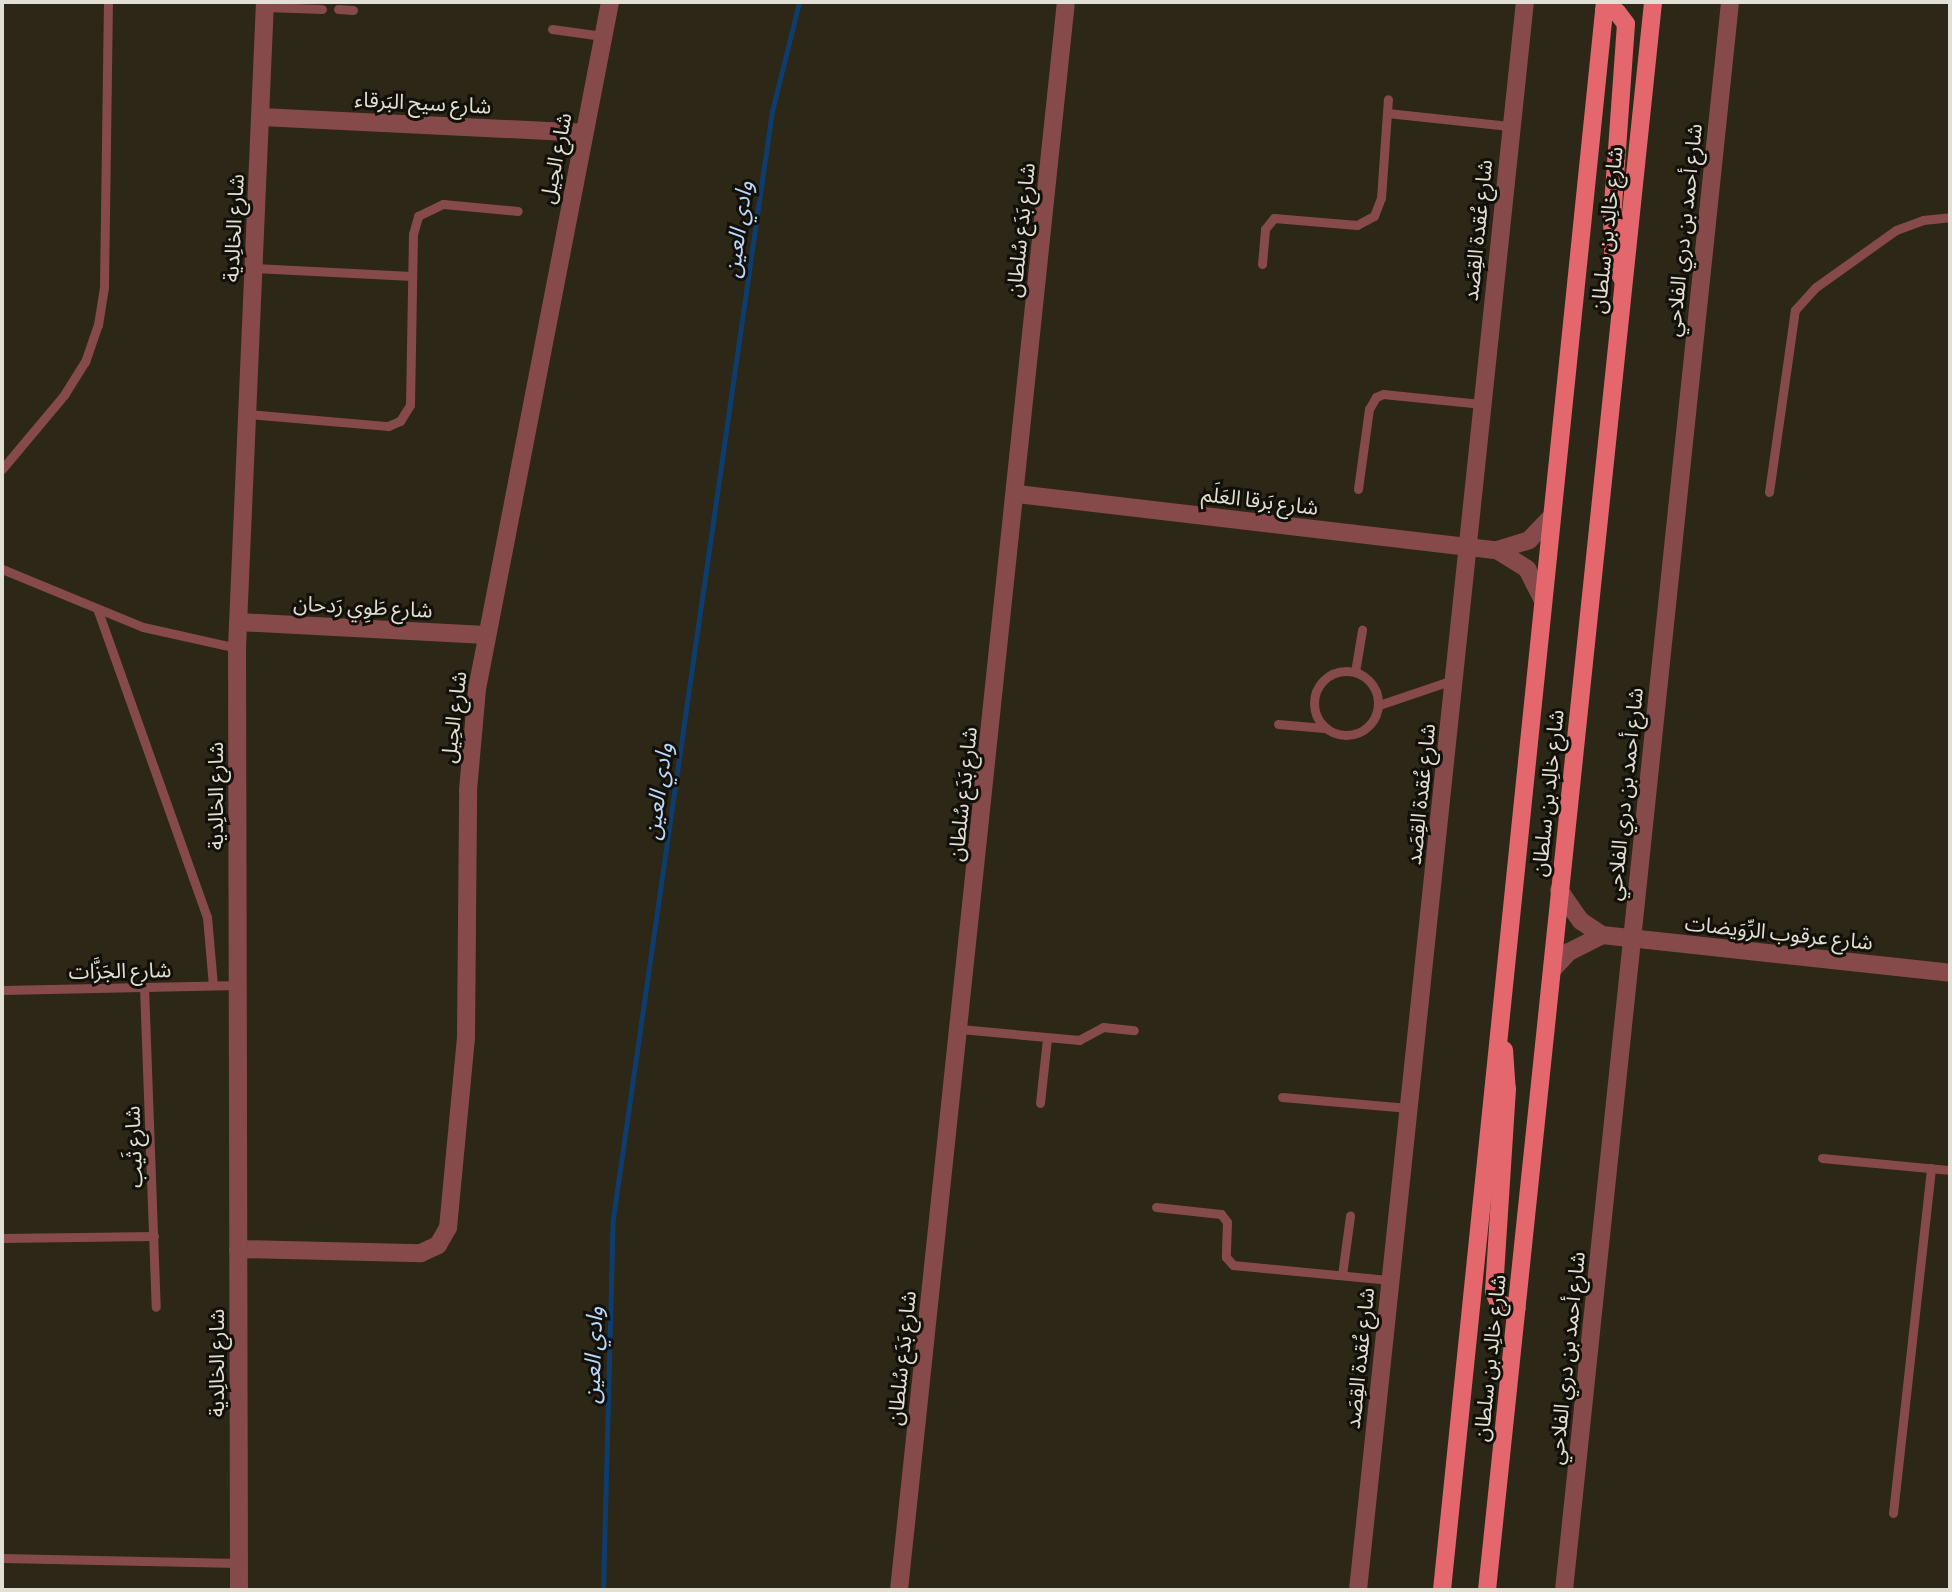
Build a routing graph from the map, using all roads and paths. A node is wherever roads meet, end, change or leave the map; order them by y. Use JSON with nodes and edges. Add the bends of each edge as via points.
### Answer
{"nodes":[{"id":1,"x":108,"y":2,"type":"edge"},
{"id":2,"x":610,"y":2,"type":"edge"},
{"id":3,"x":1066,"y":2,"type":"edge"},
{"id":4,"x":1525,"y":2,"type":"edge"},
{"id":5,"x":1653,"y":2,"type":"edge"},
{"id":6,"x":1730,"y":2,"type":"edge"},
{"id":7,"x":265,"y":4,"type":"edge"},
{"id":8,"x":1605,"y":6,"type":"edge"},
{"id":9,"x":322,"y":9,"type":"dead end"},
{"id":10,"x":338,"y":9,"type":"dead end"},
{"id":11,"x":353,"y":10,"type":"dead end"},
{"id":12,"x":552,"y":29,"type":"dead end"},
{"id":13,"x":603,"y":36,"type":"junction"},
{"id":14,"x":1388,"y":99,"type":"dead end"},
{"id":15,"x":1387,"y":113,"type":"junction"},
{"id":16,"x":261,"y":117,"type":"junction"},
{"id":17,"x":1510,"y":126,"type":"junction"},
{"id":18,"x":584,"y":133,"type":"junction"},
{"id":19,"x":518,"y":211,"type":"dead end"},
{"id":20,"x":1950,"y":218,"type":"edge"},
{"id":21,"x":1262,"y":264,"type":"dead end"},
{"id":22,"x":254,"y":268,"type":"junction"},
{"id":23,"x":412,"y":276,"type":"junction"},
{"id":24,"x":1623,"y":283,"type":"junction"},
{"id":25,"x":1482,"y":404,"type":"junction"},
{"id":26,"x":247,"y":414,"type":"junction"},
{"id":27,"x":2,"y":469,"type":"edge"},
{"id":28,"x":1358,"y":489,"type":"dead end"},
{"id":29,"x":1769,"y":492,"type":"dead end"},
{"id":30,"x":1017,"y":494,"type":"junction"},
{"id":31,"x":1552,"y":516,"type":"junction"},
{"id":32,"x":1469,"y":547,"type":"junction"},
{"id":33,"x":1497,"y":550,"type":"junction"},
{"id":34,"x":2,"y":569,"type":"edge"},
{"id":35,"x":1543,"y":600,"type":"junction"},
{"id":36,"x":98,"y":611,"type":"junction"},
{"id":37,"x":238,"y":622,"type":"junction"},
{"id":38,"x":1362,"y":630,"type":"dead end"},
{"id":39,"x":486,"y":635,"type":"junction"},
{"id":40,"x":237,"y":648,"type":"junction"},
{"id":41,"x":1355,"y":672,"type":"junction"},
{"id":42,"x":1455,"y":680,"type":"junction"},
{"id":43,"x":1379,"y":705,"type":"junction"},
{"id":44,"x":1278,"y":724,"type":"dead end"},
{"id":45,"x":1324,"y":728,"type":"junction"},
{"id":46,"x":1559,"y":890,"type":"junction"},
{"id":47,"x":1602,"y":935,"type":"junction"},
{"id":48,"x":1632,"y":940,"type":"junction"},
{"id":49,"x":1552,"y":970,"type":"junction"},
{"id":50,"x":1950,"y":973,"type":"edge"},
{"id":51,"x":213,"y":985,"type":"junction"},
{"id":52,"x":239,"y":985,"type":"junction"},
{"id":53,"x":144,"y":987,"type":"junction"},
{"id":54,"x":2,"y":990,"type":"edge"},
{"id":55,"x":960,"y":1029,"type":"junction"},
{"id":56,"x":1134,"y":1030,"type":"dead end"},
{"id":57,"x":1499,"y":1030,"type":"junction"},
{"id":58,"x":1047,"y":1039,"type":"junction"},
{"id":59,"x":1282,"y":1097,"type":"dead end"},
{"id":60,"x":1040,"y":1103,"type":"dead end"},
{"id":61,"x":1409,"y":1108,"type":"junction"},
{"id":62,"x":1822,"y":1158,"type":"dead end"},
{"id":63,"x":1931,"y":1168,"type":"junction"},
{"id":64,"x":1950,"y":1170,"type":"edge"},
{"id":65,"x":1156,"y":1207,"type":"dead end"},
{"id":66,"x":1350,"y":1216,"type":"dead end"},
{"id":67,"x":154,"y":1236,"type":"junction"},
{"id":68,"x":2,"y":1238,"type":"edge"},
{"id":69,"x":239,"y":1249,"type":"junction"},
{"id":70,"x":1342,"y":1275,"type":"junction"},
{"id":71,"x":1390,"y":1280,"type":"junction"},
{"id":72,"x":156,"y":1307,"type":"dead end"},
{"id":73,"x":1517,"y":1308,"type":"junction"},
{"id":74,"x":1894,"y":1513,"type":"dead end"},
{"id":75,"x":2,"y":1558,"type":"edge"},
{"id":76,"x":239,"y":1563,"type":"junction"},
{"id":77,"x":239,"y":1590,"type":"edge"},
{"id":78,"x":899,"y":1590,"type":"edge"},
{"id":79,"x":1358,"y":1590,"type":"edge"},
{"id":80,"x":1442,"y":1590,"type":"edge"},
{"id":81,"x":1487,"y":1590,"type":"edge"},
{"id":82,"x":1564,"y":1590,"type":"edge"}],
"edges":[{"from":1,"to":27,"type":"lane","via":[[104,286],[98,325],[85,362],[64,395]]},
{"from":2,"to":13,"type":"street","name":"شارع الحِيل"},
{"from":3,"to":30,"type":"street","name":"شارع بَدَع سُلطان"},
{"from":4,"to":17,"type":"street","name":"شارع عُقدة القِصَد"},
{"from":5,"to":24,"type":"main road","name":"شارع خالِد بن سلطان"},
{"from":6,"to":48,"type":"street","name":"شارع أحمد بن دري الفلاحي"},
{"from":7,"to":9,"type":"lane"},
{"from":7,"to":16,"type":"street","name":"شارع الخالِدية"},
{"from":8,"to":24,"type":"main road","via":[[1626,24],[1611,235]]},
{"from":8,"to":31,"type":"main road","name":"شارع خالِد بن سلطان"},
{"from":10,"to":11,"type":"lane"},
{"from":12,"to":13,"type":"lane"},
{"from":13,"to":18,"type":"street","name":"شارع الحِيل"},
{"from":14,"to":15,"type":"lane"},
{"from":15,"to":17,"type":"lane"},
{"from":15,"to":21,"type":"lane","via":[[1381,198],[1374,216],[1357,225],[1274,218],[1265,229]]},
{"from":16,"to":18,"type":"street","name":"شارع سيح البَرقاء"},
{"from":16,"to":22,"type":"street","name":"شارع الخالِدية"},
{"from":17,"to":25,"type":"street","name":"شارع عُقدة القِصَد"},
{"from":18,"to":39,"type":"street","name":"شارع الحِيل"},
{"from":19,"to":23,"type":"lane","via":[[443,204],[425,209],[414,225]]},
{"from":20,"to":29,"type":"lane","via":[[1896,230],[1816,288],[1794,310]]},
{"from":22,"to":23,"type":"lane"},
{"from":22,"to":26,"type":"street","name":"شارع الخالِدية"},
{"from":23,"to":26,"type":"lane","via":[[410,405],[400,421],[388,426]]},
{"from":24,"to":46,"type":"main road","name":"شارع خالِد بن سلطان"},
{"from":25,"to":28,"type":"lane","via":[[1376,397],[1368,409]]},
{"from":25,"to":32,"type":"street","name":"شارع عُقدة القِصَد"},
{"from":26,"to":37,"type":"street","name":"شارع الخالِدية"},
{"from":30,"to":32,"type":"street","name":"شارع بَرقا العَلَم"},
{"from":30,"to":55,"type":"street","name":"شارع بَدَع سُلطان"},
{"from":31,"to":33,"type":"street","name":"شارع بَرقا العَلَم","via":[[1529,540]]},
{"from":31,"to":35,"type":"main road","name":"شارع خالِد بن سلطان"},
{"from":32,"to":33,"type":"street","name":"شارع بَرقا العَلَم"},
{"from":32,"to":42,"type":"street","name":"شارع عُقدة القِصَد"},
{"from":33,"to":35,"type":"street","name":"شارع بَرقا العَلَم","via":[[1527,569]]},
{"from":34,"to":36,"type":"lane"},
{"from":35,"to":57,"type":"main road","name":"شارع خالِد بن سلطان"},
{"from":36,"to":40,"type":"lane","via":[[167,633]]},
{"from":36,"to":51,"type":"lane","via":[[207,917]]},
{"from":37,"to":39,"type":"street","name":"شارع طَوِي رَدحان"},
{"from":37,"to":40,"type":"street","name":"شارع الخالِدية"},
{"from":38,"to":41,"type":"lane"},
{"from":39,"to":69,"type":"street","name":"شارع الحِيل","via":[[470,756],[466,1037],[444,1237],[430,1251],[410,1254]]},
{"from":40,"to":52,"type":"street","name":"شارع الخالِدية"},
{"from":41,"to":43,"type":"lane","via":[[1376,691]]},
{"from":41,"to":45,"type":"lane","via":[[1340,671],[1318,687],[1314,709]]},
{"from":42,"to":43,"type":"lane"},
{"from":42,"to":61,"type":"street","name":"شارع عُقدة القِصَد"},
{"from":43,"to":45,"type":"lane","via":[[1365,730],[1344,735]]},
{"from":44,"to":45,"type":"lane"},
{"from":46,"to":47,"type":"street","via":[[1581,921]]},
{"from":46,"to":49,"type":"main road","name":"شارع خالِد بن سلطان"},
{"from":47,"to":48,"type":"street","name":"شارع عرقوب الرِّوَيضات"},
{"from":47,"to":49,"type":"street","via":[[1569,952]]},
{"from":48,"to":50,"type":"street","name":"شارع عرقوب الرِّوَيضات"},
{"from":48,"to":82,"type":"street","name":"شارع أحمد بن دري الفلاحي"},
{"from":49,"to":73,"type":"main road","name":"شارع خالِد بن سلطان"},
{"from":51,"to":52,"type":"lane","name":"شارع الجَزَّات"},
{"from":51,"to":53,"type":"lane","name":"شارع الجَزَّات"},
{"from":52,"to":69,"type":"street","name":"شارع الخالِدية"},
{"from":53,"to":54,"type":"lane","name":"شارع الجَزَّات"},
{"from":53,"to":67,"type":"lane","name":"شارع ثَيب"},
{"from":55,"to":58,"type":"lane"},
{"from":55,"to":78,"type":"street","name":"شارع بَدَع سُلطان"},
{"from":56,"to":58,"type":"lane","via":[[1103,1027],[1087,1038]]},
{"from":57,"to":73,"type":"main road","via":[[1507,1089],[1494,1292],[1504,1308]]},
{"from":57,"to":80,"type":"main road","name":"شارع خالِد بن سلطان"},
{"from":58,"to":60,"type":"lane"},
{"from":59,"to":61,"type":"lane"},
{"from":61,"to":71,"type":"street","name":"شارع عُقدة القِصَد"},
{"from":62,"to":63,"type":"lane"},
{"from":63,"to":64,"type":"lane"},
{"from":63,"to":74,"type":"lane"},
{"from":65,"to":70,"type":"lane","via":[[1225,1217],[1226,1257],[1233,1265]]},
{"from":66,"to":70,"type":"lane"},
{"from":67,"to":68,"type":"lane"},
{"from":67,"to":72,"type":"lane","name":"شارع ثَيب"},
{"from":69,"to":76,"type":"street","name":"شارع الخالِدية"},
{"from":70,"to":71,"type":"lane"},
{"from":71,"to":79,"type":"street","name":"شارع عُقدة القِصَد"},
{"from":73,"to":81,"type":"main road","name":"شارع خالِد بن سلطان"},
{"from":75,"to":76,"type":"lane"},
{"from":76,"to":77,"type":"street","name":"شارع الخالِدية"}]}
